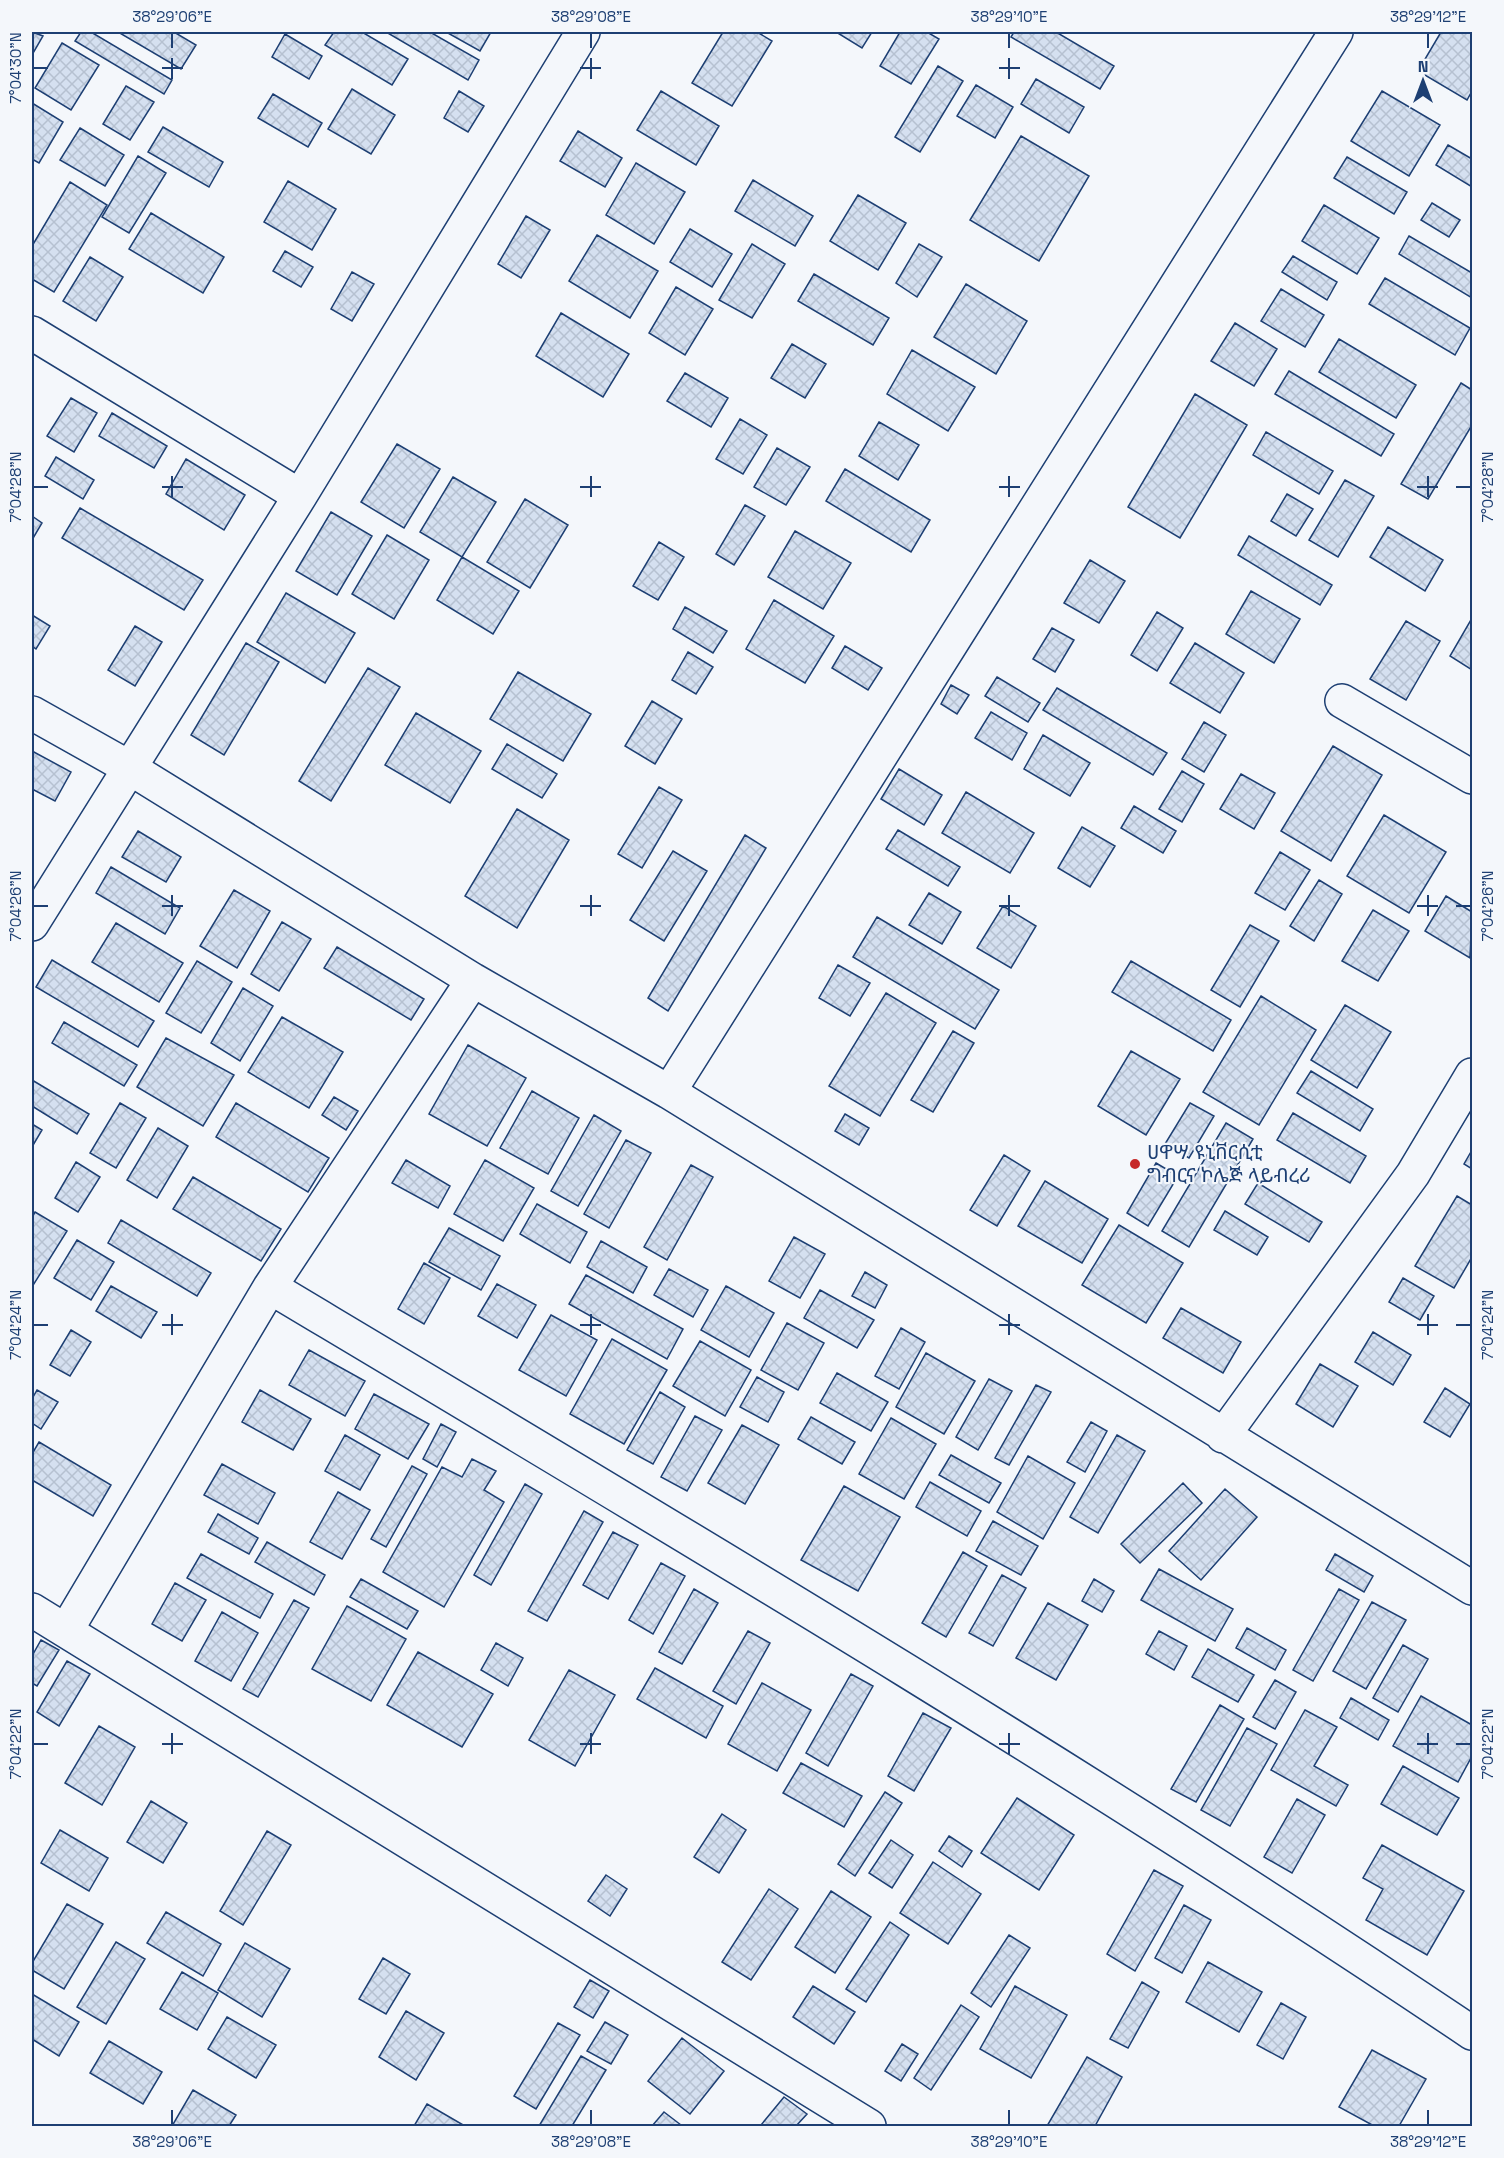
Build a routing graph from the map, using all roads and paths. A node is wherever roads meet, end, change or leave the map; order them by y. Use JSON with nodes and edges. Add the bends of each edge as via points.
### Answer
{"nodes":[{"id":1,"x":583,"y":32,"type":"edge"},
{"id":2,"x":1336,"y":32,"type":"edge"},
{"id":3,"x":32,"y":333,"type":"edge"},
{"id":4,"x":300,"y":496,"type":"junction"},
{"id":5,"x":1342,"y":701,"type":"dead end"},
{"id":6,"x":32,"y":713,"type":"edge"},
{"id":7,"x":128,"y":767,"type":"junction"},
{"id":8,"x":1473,"y":777,"type":"edge"},
{"id":9,"x":32,"y":924,"type":"edge"},
{"id":10,"x":473,"y":980,"type":"junction"},
{"id":11,"x":1473,"y":1075,"type":"edge"},
{"id":12,"x":669,"y":1092,"type":"junction"},
{"id":13,"x":270,"y":1287,"type":"junction"},
{"id":14,"x":1222,"y":1436,"type":"junction"},
{"id":15,"x":1473,"y":1588,"type":"edge"},
{"id":16,"x":32,"y":1610,"type":"edge"},
{"id":17,"x":67,"y":1629,"type":"junction"},
{"id":18,"x":1473,"y":2033,"type":"edge"},
{"id":19,"x":869,"y":2127,"type":"edge"}],
"edges":[{"from":1,"to":4,"type":"street"},
{"from":2,"to":12,"type":"street"},
{"from":3,"to":4,"type":"street"},
{"from":4,"to":7,"type":"street"},
{"from":5,"to":8,"type":"street"},
{"from":6,"to":7,"type":"street"},
{"from":7,"to":9,"type":"street"},
{"from":7,"to":10,"type":"street"},
{"from":10,"to":12,"type":"street"},
{"from":10,"to":13,"type":"street"},
{"from":11,"to":14,"type":"street","via":[[1413,1174]]},
{"from":12,"to":14,"type":"street"},
{"from":13,"to":17,"type":"street"},
{"from":13,"to":18,"type":"street","via":[[893,1660],[1303,1919]]},
{"from":14,"to":15,"type":"street"},
{"from":16,"to":17,"type":"street"},
{"from":17,"to":19,"type":"street"}]}
